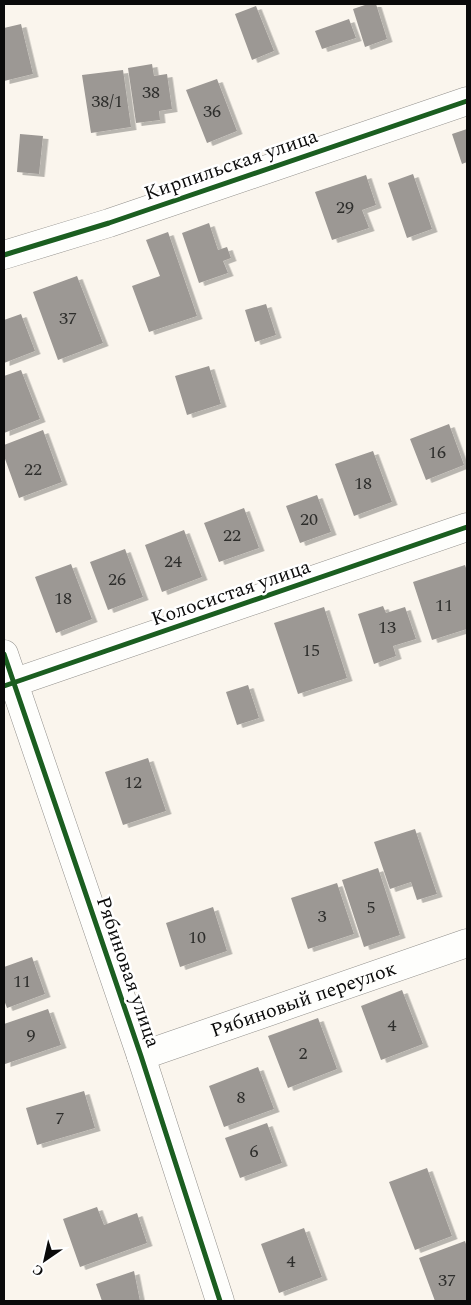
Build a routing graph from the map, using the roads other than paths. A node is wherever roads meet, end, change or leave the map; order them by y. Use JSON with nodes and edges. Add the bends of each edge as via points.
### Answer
{"nodes":[{"id":1,"x":467,"y":101,"type":"edge"},
{"id":2,"x":4,"y":255,"type":"edge"},
{"id":3,"x":467,"y":527,"type":"edge"},
{"id":4,"x":4,"y":654,"type":"edge"},
{"id":5,"x":8,"y":685,"type":"edge"},
{"id":6,"x":467,"y":943,"type":"edge"},
{"id":7,"x":141,"y":1056,"type":"junction"},
{"id":8,"x":220,"y":1301,"type":"edge"}],
"edges":[{"from":1,"to":2,"type":"street","name":"Кирпильская улица","via":[[109,223]]},
{"from":3,"to":5,"type":"street","name":"Колосистая улица"},
{"from":4,"to":5,"type":"street","name":"Рябиновая улица"},
{"from":5,"to":7,"type":"street","name":"Рябиновая улица"},
{"from":6,"to":7,"type":"street","name":"Рябиновый переулок"},
{"from":7,"to":8,"type":"street","name":"Рябиновая улица"}]}
